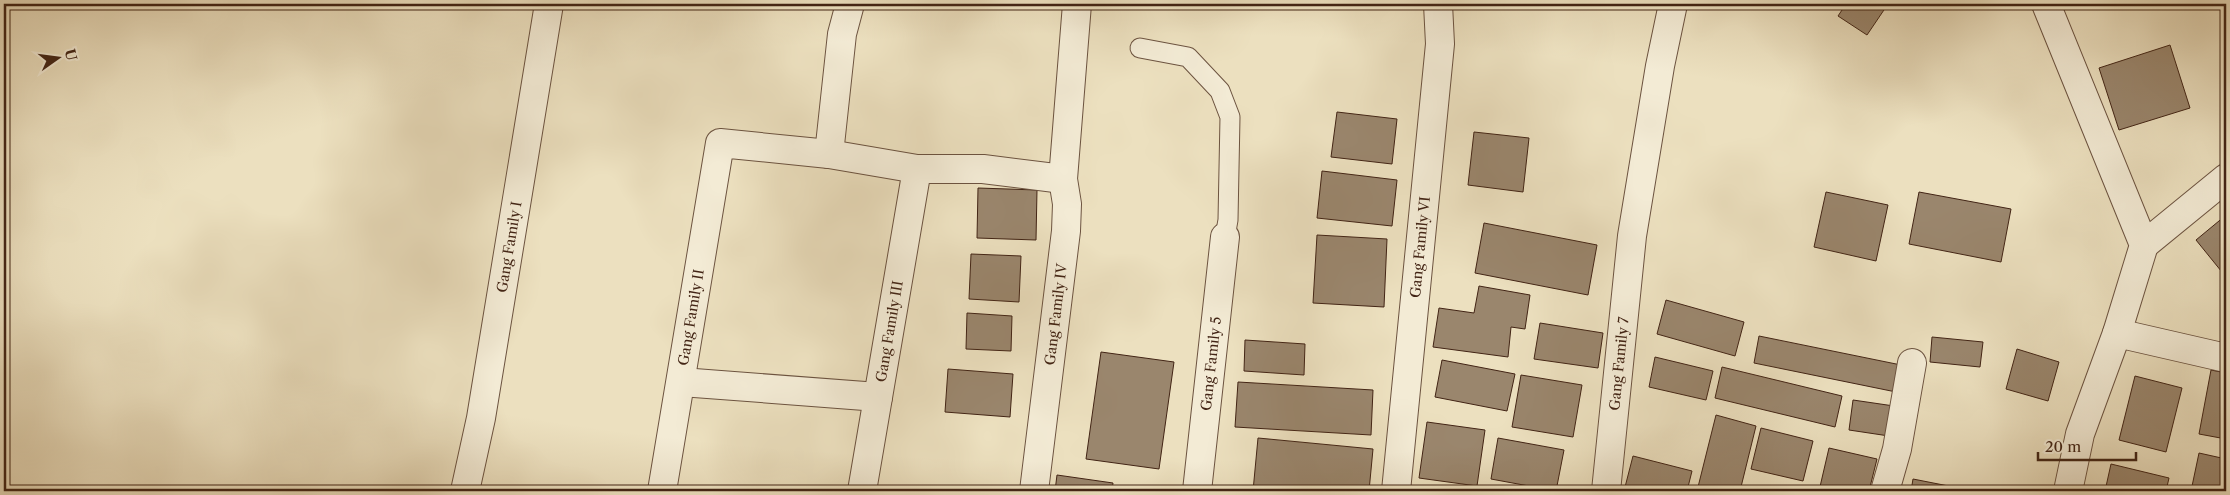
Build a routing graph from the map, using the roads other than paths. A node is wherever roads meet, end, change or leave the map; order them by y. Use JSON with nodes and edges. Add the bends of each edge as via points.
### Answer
{"nodes":[{"id":1,"x":549,"y":4,"type":"edge"},
{"id":2,"x":850,"y":4,"type":"edge"},
{"id":3,"x":1077,"y":4,"type":"edge"},
{"id":4,"x":1438,"y":4,"type":"edge"},
{"id":5,"x":1673,"y":4,"type":"edge"},
{"id":6,"x":2046,"y":4,"type":"edge"},
{"id":7,"x":1140,"y":48,"type":"dead end"},
{"id":8,"x":829,"y":154,"type":"junction"},
{"id":9,"x":917,"y":169,"type":"junction"},
{"id":10,"x":2226,"y":178,"type":"edge"},
{"id":11,"x":1063,"y":179,"type":"junction"},
{"id":12,"x":1225,"y":237,"type":"joint"},
{"id":13,"x":2144,"y":246,"type":"junction"},
{"id":14,"x":2117,"y":332,"type":"junction"},
{"id":15,"x":2226,"y":358,"type":"edge"},
{"id":16,"x":1912,"y":363,"type":"dead end"},
{"id":17,"x":681,"y":382,"type":"junction"},
{"id":18,"x":878,"y":397,"type":"junction"},
{"id":19,"x":464,"y":491,"type":"edge"},
{"id":20,"x":662,"y":491,"type":"edge"},
{"id":21,"x":862,"y":491,"type":"edge"},
{"id":22,"x":1034,"y":491,"type":"edge"},
{"id":23,"x":1196,"y":491,"type":"edge"},
{"id":24,"x":1396,"y":491,"type":"edge"},
{"id":25,"x":1606,"y":491,"type":"edge"},
{"id":26,"x":1884,"y":491,"type":"edge"},
{"id":27,"x":2068,"y":491,"type":"edge"}],
"edges":[{"from":1,"to":19,"type":"street","name":"Gang Family I","via":[[480,418]]},
{"from":2,"to":8,"type":"street","via":[[842,34]]},
{"from":3,"to":11,"type":"street","name":"Gang Family IV"},
{"from":4,"to":24,"type":"street","name":"Gang Family VI","via":[[1440,44]]},
{"from":5,"to":25,"type":"street","name":"Gang Family 7","via":[[1632,236]]},
{"from":6,"to":13,"type":"street"},
{"from":7,"to":12,"type":"lane","via":[[1188,58],[1220,91],[1230,117]]},
{"from":8,"to":9,"type":"street"},
{"from":8,"to":17,"type":"street","name":"Gang Family II","via":[[720,143]]},
{"from":9,"to":11,"type":"street","via":[[983,170]]},
{"from":9,"to":18,"type":"street","name":"Gang Family III"},
{"from":10,"to":13,"type":"street"},
{"from":11,"to":22,"type":"street","name":"Gang Family IV","via":[[1067,204],[1066,231]]},
{"from":12,"to":23,"type":"street","name":"Gang Family 5"},
{"from":13,"to":14,"type":"street"},
{"from":14,"to":15,"type":"street"},
{"from":14,"to":27,"type":"street","via":[[2080,434]]},
{"from":16,"to":26,"type":"street","via":[[1897,449]]},
{"from":17,"to":18,"type":"street"},
{"from":17,"to":20,"type":"street","name":"Gang Family II"},
{"from":18,"to":21,"type":"street","name":"Gang Family III"}]}
